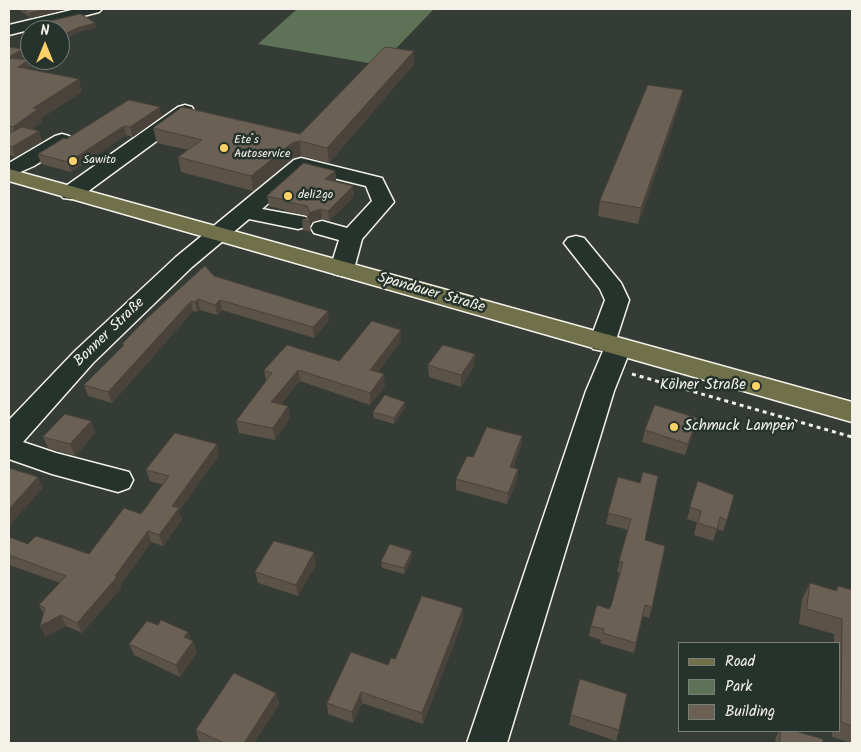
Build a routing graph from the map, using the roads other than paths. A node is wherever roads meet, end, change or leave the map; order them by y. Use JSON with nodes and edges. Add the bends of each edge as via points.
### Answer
{"nodes":[{"id":1,"x":94,"y":9,"type":"edge"},
{"id":2,"x":9,"y":30,"type":"edge"},
{"id":3,"x":204,"y":115,"type":"edge"},
{"id":4,"x":62,"y":140,"type":"edge"},
{"id":5,"x":9,"y":171,"type":"edge"},
{"id":6,"x":9,"y":175,"type":"edge"},
{"id":7,"x":71,"y":193,"type":"junction"},
{"id":8,"x":245,"y":212,"type":"junction"},
{"id":9,"x":298,"y":222,"type":"dead end"},
{"id":10,"x":322,"y":228,"type":"dead end"},
{"id":11,"x":218,"y":235,"type":"junction"},
{"id":12,"x":351,"y":237,"type":"junction"},
{"id":13,"x":576,"y":243,"type":"dead end"},
{"id":14,"x":342,"y":269,"type":"junction"},
{"id":15,"x":610,"y":346,"type":"junction"},
{"id":16,"x":852,"y":412,"type":"edge"},
{"id":17,"x":9,"y":438,"type":"edge"},
{"id":18,"x":9,"y":448,"type":"edge"},
{"id":19,"x":118,"y":480,"type":"dead end"},
{"id":20,"x":487,"y":743,"type":"edge"}],
"edges":[{"from":1,"to":2,"type":"street"},
{"from":3,"to":7,"type":"street","via":[[185,110]]},
{"from":4,"to":5,"type":"street"},
{"from":6,"to":7,"type":"main road","name":"Spandauer Straße"},
{"from":7,"to":11,"type":"main road","name":"Spandauer Straße"},
{"from":8,"to":9,"type":"street"},
{"from":8,"to":11,"type":"street","name":"Bonner Straße"},
{"from":8,"to":12,"type":"street","name":"Bonner Straße","via":[[301,164],[374,182],[383,202]]},
{"from":10,"to":12,"type":"street"},
{"from":11,"to":14,"type":"main road","name":"Spandauer Straße"},
{"from":11,"to":17,"type":"street","name":"Bonner Straße","via":[[184,262],[84,357]]},
{"from":12,"to":14,"type":"street"},
{"from":13,"to":15,"type":"street","via":[[612,288],[617,300]]},
{"from":14,"to":15,"type":"main road","name":"Spandauer Straße"},
{"from":15,"to":16,"type":"main road","name":"Spandauer Straße"},
{"from":15,"to":20,"type":"street","via":[[600,391]]},
{"from":18,"to":19,"type":"street"}]}
